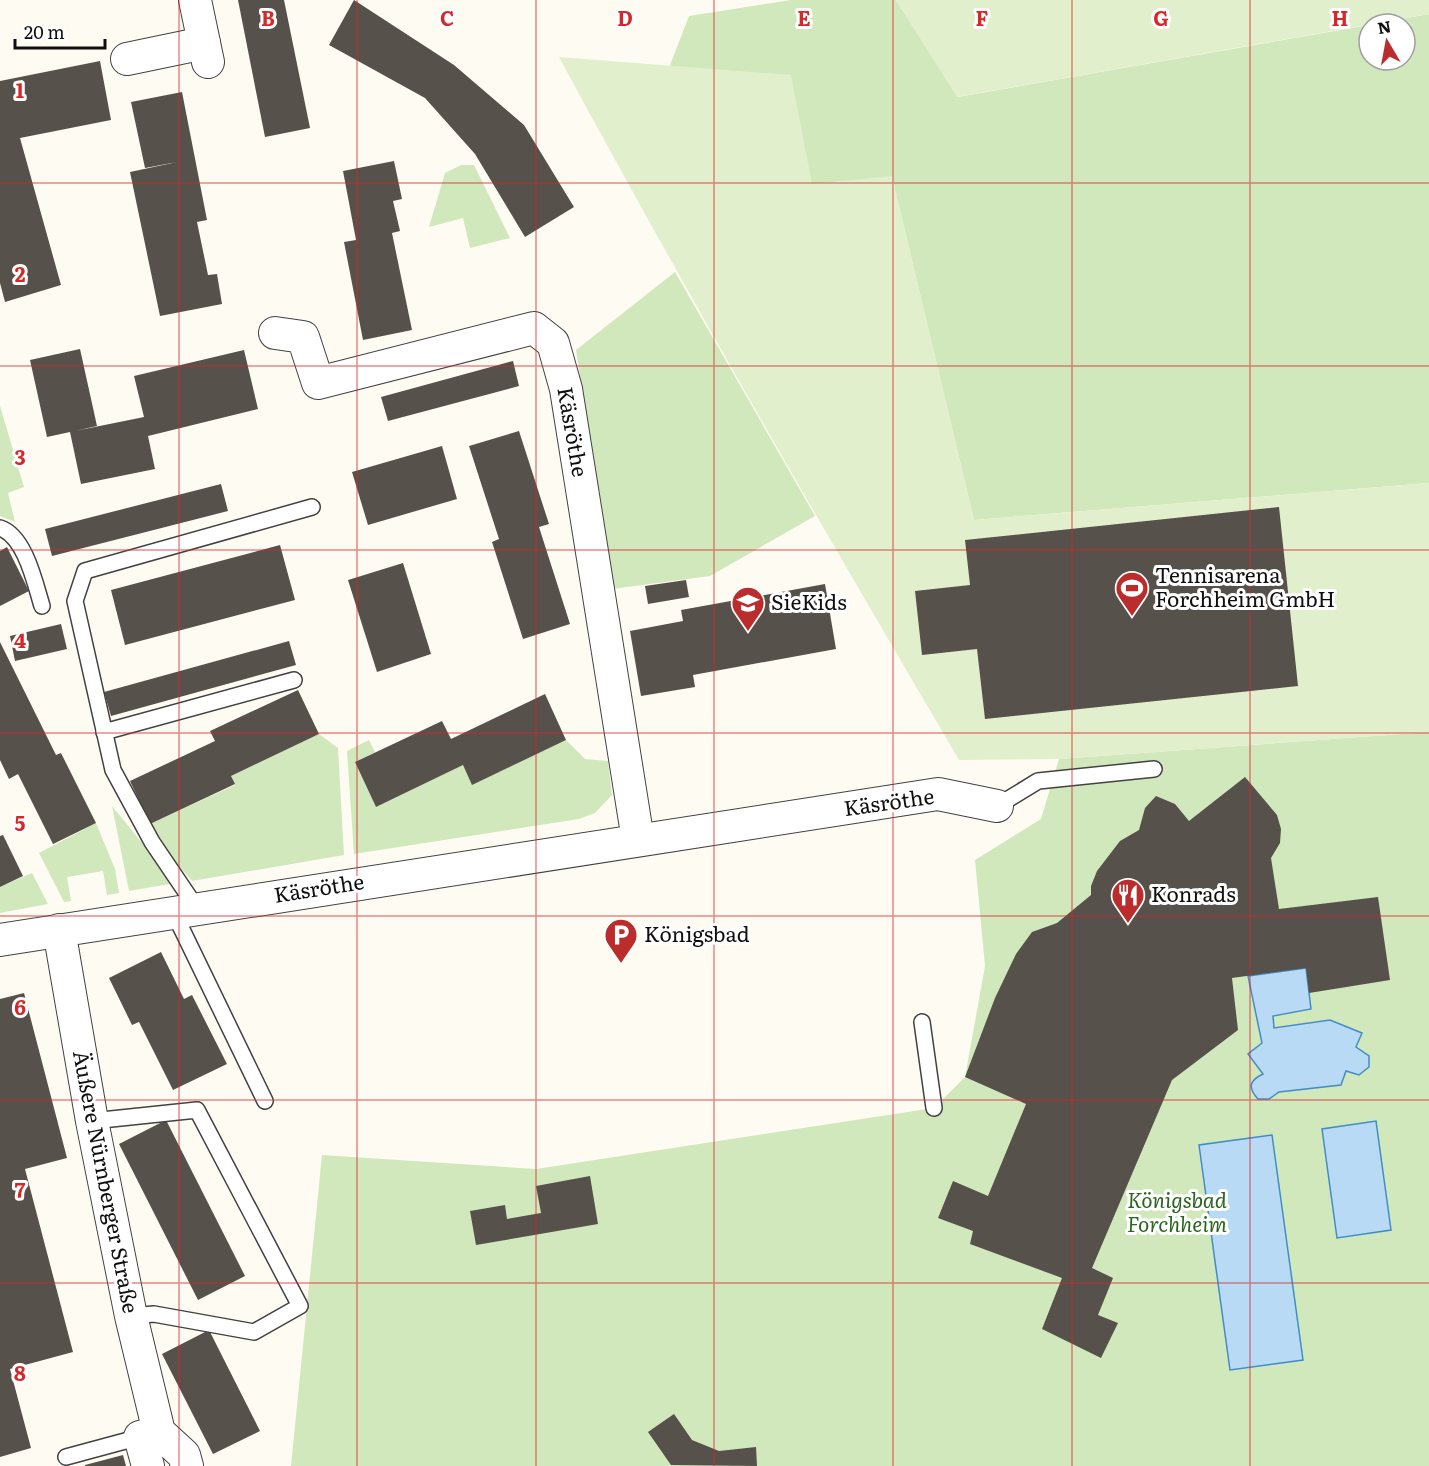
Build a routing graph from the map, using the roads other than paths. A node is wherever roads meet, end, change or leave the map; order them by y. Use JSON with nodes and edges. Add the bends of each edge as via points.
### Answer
{"nodes":[{"id":1,"x":195,"y":0,"type":"edge"},
{"id":2,"x":127,"y":59,"type":"dead end"},
{"id":3,"x":275,"y":333,"type":"dead end"},
{"id":4,"x":312,"y":507,"type":"dead end"},
{"id":5,"x":0,"y":528,"type":"edge"},
{"id":6,"x":42,"y":606,"type":"dead end"},
{"id":7,"x":294,"y":680,"type":"dead end"},
{"id":8,"x":104,"y":732,"type":"junction"},
{"id":9,"x":1154,"y":769,"type":"dead end"},
{"id":10,"x":997,"y":806,"type":"joint"},
{"id":11,"x":638,"y":840,"type":"junction"},
{"id":12,"x":185,"y":909,"type":"junction"},
{"id":13,"x":60,"y":930,"type":"junction"},
{"id":14,"x":0,"y":940,"type":"edge"},
{"id":15,"x":922,"y":1023,"type":"dead end"},
{"id":16,"x":265,"y":1101,"type":"dead end"},
{"id":17,"x":934,"y":1107,"type":"dead end"},
{"id":18,"x":92,"y":1121,"type":"junction"},
{"id":19,"x":131,"y":1316,"type":"junction"},
{"id":20,"x":149,"y":1445,"type":"edge"},
{"id":21,"x":66,"y":1457,"type":"dead end"},
{"id":22,"x":187,"y":1466,"type":"edge"}],
"edges":[{"from":1,"to":2,"type":"street","via":[[206,52]]},
{"from":3,"to":11,"type":"street","name":"Käsröthe","via":[[303,337],[318,383],[534,328],[553,343],[566,389]]},
{"from":4,"to":8,"type":"lane","via":[[85,571],[75,601]]},
{"from":5,"to":6,"type":"lane","via":[[8,530],[29,561]]},
{"from":7,"to":8,"type":"lane"},
{"from":8,"to":12,"type":"lane","via":[[112,770]]},
{"from":9,"to":10,"type":"lane","via":[[1038,781]]},
{"from":10,"to":11,"type":"street","name":"Käsröthe","via":[[938,794]]},
{"from":11,"to":12,"type":"street","name":"Käsröthe"},
{"from":12,"to":13,"type":"street","name":"Käsröthe"},
{"from":12,"to":16,"type":"lane"},
{"from":13,"to":14,"type":"street","name":"Käsröthe"},
{"from":13,"to":18,"type":"street","name":"Äußere Nürnberger Straße"},
{"from":15,"to":17,"type":"lane"},
{"from":18,"to":19,"type":"street","name":"Äußere Nürnberger Straße"},
{"from":18,"to":19,"type":"lane","via":[[197,1110],[300,1306],[254,1332],[154,1314]]},
{"from":19,"to":20,"type":"street","name":"Äußere Nürnberger Straße"},
{"from":20,"to":21,"type":"lane"},
{"from":20,"to":22,"type":"street","via":[[184,1455]]}]}
